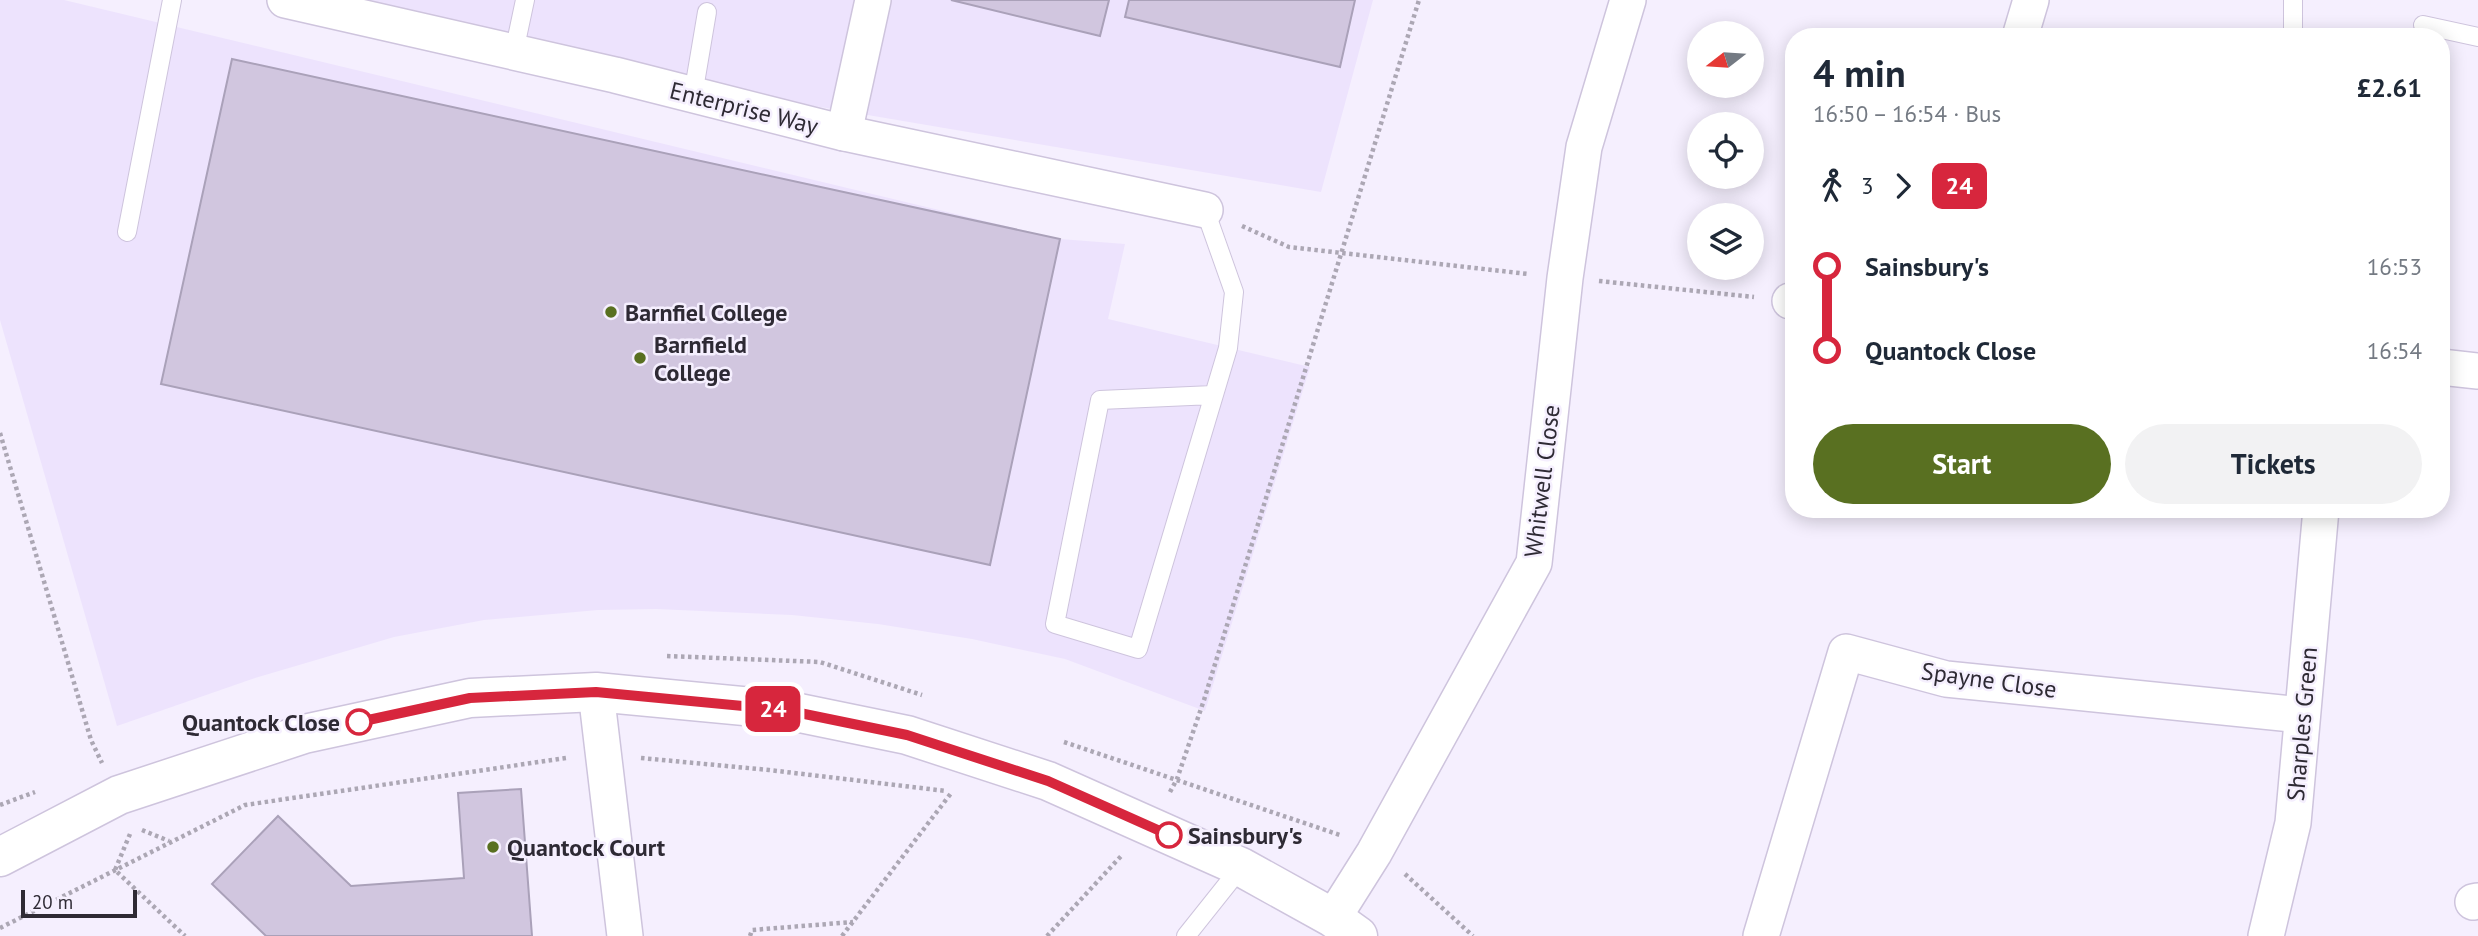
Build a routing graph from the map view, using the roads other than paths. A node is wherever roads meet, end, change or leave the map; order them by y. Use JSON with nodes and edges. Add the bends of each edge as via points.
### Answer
{"nodes":[{"id":1,"x":172,"y":0,"type":"edge"},
{"id":2,"x":285,"y":0,"type":"edge"},
{"id":3,"x":525,"y":0,"type":"edge"},
{"id":4,"x":873,"y":0,"type":"edge"},
{"id":5,"x":1628,"y":0,"type":"edge"},
{"id":6,"x":2031,"y":0,"type":"edge"},
{"id":7,"x":2293,"y":0,"type":"edge"},
{"id":8,"x":707,"y":12,"type":"dead end"},
{"id":9,"x":2423,"y":25,"type":"dead end"},
{"id":10,"x":2023,"y":28,"type":"edge"},
{"id":11,"x":2293,"y":28,"type":"edge"},
{"id":12,"x":2437,"y":28,"type":"edge"},
{"id":13,"x":2450,"y":31,"type":"edge"},
{"id":14,"x":2478,"y":37,"type":"edge"},
{"id":15,"x":514,"y":52,"type":"junction"},
{"id":16,"x":693,"y":95,"type":"junction"},
{"id":17,"x":844,"y":134,"type":"junction"},
{"id":18,"x":1205,"y":210,"type":"joint"},
{"id":19,"x":127,"y":232,"type":"dead end"},
{"id":20,"x":2450,"y":368,"type":"edge"},
{"id":21,"x":2478,"y":371,"type":"edge"},
{"id":22,"x":1213,"y":396,"type":"junction"},
{"id":23,"x":2320,"y":518,"type":"edge"},
{"id":24,"x":596,"y":692,"type":"junction"},
{"id":25,"x":2302,"y":715,"type":"junction"},
{"id":26,"x":0,"y":857,"type":"edge"},
{"id":27,"x":1241,"y":867,"type":"junction"},
{"id":28,"x":1345,"y":927,"type":"edge"},
{"id":29,"x":625,"y":936,"type":"edge"},
{"id":30,"x":1186,"y":936,"type":"edge"},
{"id":31,"x":1761,"y":936,"type":"edge"},
{"id":32,"x":2266,"y":936,"type":"edge"}],
"edges":[{"from":1,"to":19,"type":"lane"},
{"from":2,"to":15,"type":"street","name":"Enterprise Way"},
{"from":3,"to":15,"type":"lane"},
{"from":4,"to":17,"type":"street"},
{"from":5,"to":28,"type":"street","name":"Whitwell Close","via":[[1584,147],[1534,563],[1374,853]]},
{"from":6,"to":10,"type":"street"},
{"from":7,"to":11,"type":"lane"},
{"from":8,"to":16,"type":"lane"},
{"from":9,"to":12,"type":"lane"},
{"from":13,"to":14,"type":"lane"},
{"from":15,"to":16,"type":"street","name":"Enterprise Way"},
{"from":16,"to":17,"type":"street","name":"Enterprise Way"},
{"from":17,"to":18,"type":"street","name":"Enterprise Way"},
{"from":18,"to":22,"type":"lane","via":[[1234,292],[1228,348]]},
{"from":20,"to":21,"type":"street"},
{"from":22,"to":22,"type":"lane","via":[[1138,649],[1055,624],[1100,400]]},
{"from":23,"to":25,"type":"street","name":"Sharples Green"},
{"from":24,"to":26,"type":"street","via":[[470,698],[304,734],[120,795]]},
{"from":24,"to":27,"type":"street","via":[[785,710],[907,735],[1048,781]]},
{"from":24,"to":29,"type":"street"},
{"from":25,"to":31,"type":"street","name":"Spayne Close","via":[[1946,679],[1846,652]]},
{"from":25,"to":32,"type":"street","name":"Sharples Green","via":[[2293,823]]},
{"from":27,"to":28,"type":"street"},
{"from":27,"to":30,"type":"lane"}]}
